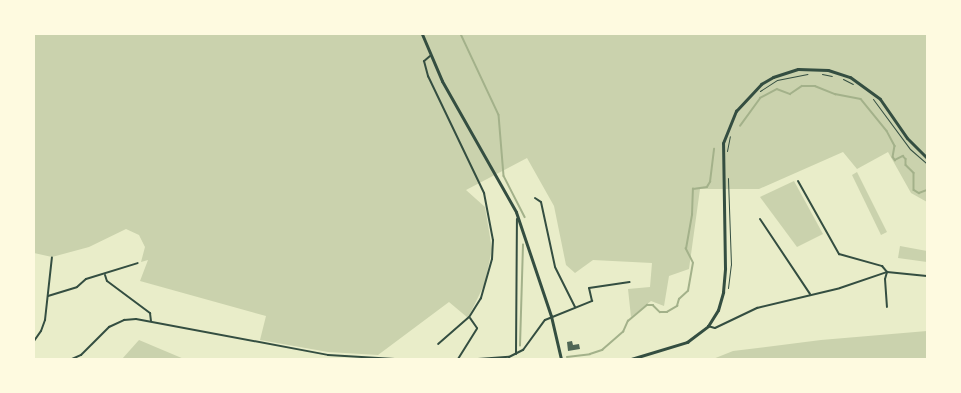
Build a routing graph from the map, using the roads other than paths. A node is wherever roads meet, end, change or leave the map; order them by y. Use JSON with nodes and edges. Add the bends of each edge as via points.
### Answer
{"nodes":[{"id":1,"x":422,"y":34,"type":"edge"},
{"id":2,"x":430,"y":56,"type":"junction"},
{"id":3,"x":927,"y":158,"type":"edge"},
{"id":4,"x":798,"y":181,"type":"dead end"},
{"id":5,"x":535,"y":198,"type":"dead end"},
{"id":6,"x":516,"y":212,"type":"junction"},
{"id":7,"x":760,"y":219,"type":"dead end"},
{"id":8,"x":52,"y":257,"type":"dead end"},
{"id":9,"x":138,"y":263,"type":"dead end"},
{"id":10,"x":887,"y":272,"type":"junction"},
{"id":11,"x":105,"y":275,"type":"junction"},
{"id":12,"x":927,"y":276,"type":"edge"},
{"id":13,"x":630,"y":282,"type":"dead end"},
{"id":14,"x":810,"y":294,"type":"junction"},
{"id":15,"x":48,"y":296,"type":"junction"},
{"id":16,"x":575,"y":307,"type":"junction"},
{"id":17,"x":887,"y":307,"type":"dead end"},
{"id":18,"x":552,"y":316,"type":"junction"},
{"id":19,"x":469,"y":317,"type":"junction"},
{"id":20,"x":151,"y":321,"type":"junction"},
{"id":21,"x":708,"y":326,"type":"junction"},
{"id":22,"x":34,"y":341,"type":"edge"},
{"id":23,"x":438,"y":344,"type":"dead end"},
{"id":24,"x":516,"y":354,"type":"junction"},
{"id":25,"x":497,"y":358,"type":"edge"},
{"id":26,"x":72,"y":359,"type":"edge"},
{"id":27,"x":395,"y":359,"type":"edge"},
{"id":28,"x":458,"y":359,"type":"edge"},
{"id":29,"x":478,"y":359,"type":"edge"},
{"id":30,"x":561,"y":359,"type":"edge"},
{"id":31,"x":632,"y":359,"type":"edge"}],
"edges":[{"from":1,"to":2,"type":"main road"},
{"from":2,"to":6,"type":"main road"},
{"from":2,"to":19,"type":"street","via":[[424,61],[428,76],[484,193],[491,221],[493,249],[489,271],[481,298]]},
{"from":3,"to":21,"type":"main road","via":[[907,138],[880,99],[850,77],[828,70],[798,69],[761,84],[736,111],[723,143],[724,284],[720,304]]},
{"from":4,"to":10,"type":"street","via":[[839,254],[882,266]]},
{"from":5,"to":16,"type":"street","via":[[541,202],[555,267]]},
{"from":6,"to":18,"type":"main road"},
{"from":6,"to":24,"type":"street"},
{"from":7,"to":14,"type":"street"},
{"from":8,"to":15,"type":"street"},
{"from":9,"to":11,"type":"street"},
{"from":10,"to":12,"type":"street"},
{"from":10,"to":14,"type":"street","via":[[840,288]]},
{"from":10,"to":17,"type":"street"},
{"from":11,"to":15,"type":"street","via":[[86,279],[77,288]]},
{"from":11,"to":20,"type":"street","via":[[107,281],[150,313]]},
{"from":13,"to":16,"type":"street","via":[[589,288],[592,301]]},
{"from":14,"to":21,"type":"street","via":[[757,308],[715,328]]},
{"from":15,"to":22,"type":"street","via":[[42,331]]},
{"from":16,"to":18,"type":"street"},
{"from":18,"to":24,"type":"street","via":[[538,328],[527,346]]},
{"from":18,"to":30,"type":"main road"},
{"from":19,"to":23,"type":"street"},
{"from":19,"to":28,"type":"street","via":[[477,328]]},
{"from":20,"to":26,"type":"street","via":[[124,320],[109,328],[81,355]]},
{"from":20,"to":27,"type":"street","via":[[328,355]]},
{"from":21,"to":31,"type":"main road","via":[[687,342]]},
{"from":24,"to":25,"type":"street"},
{"from":25,"to":29,"type":"street"}]}
